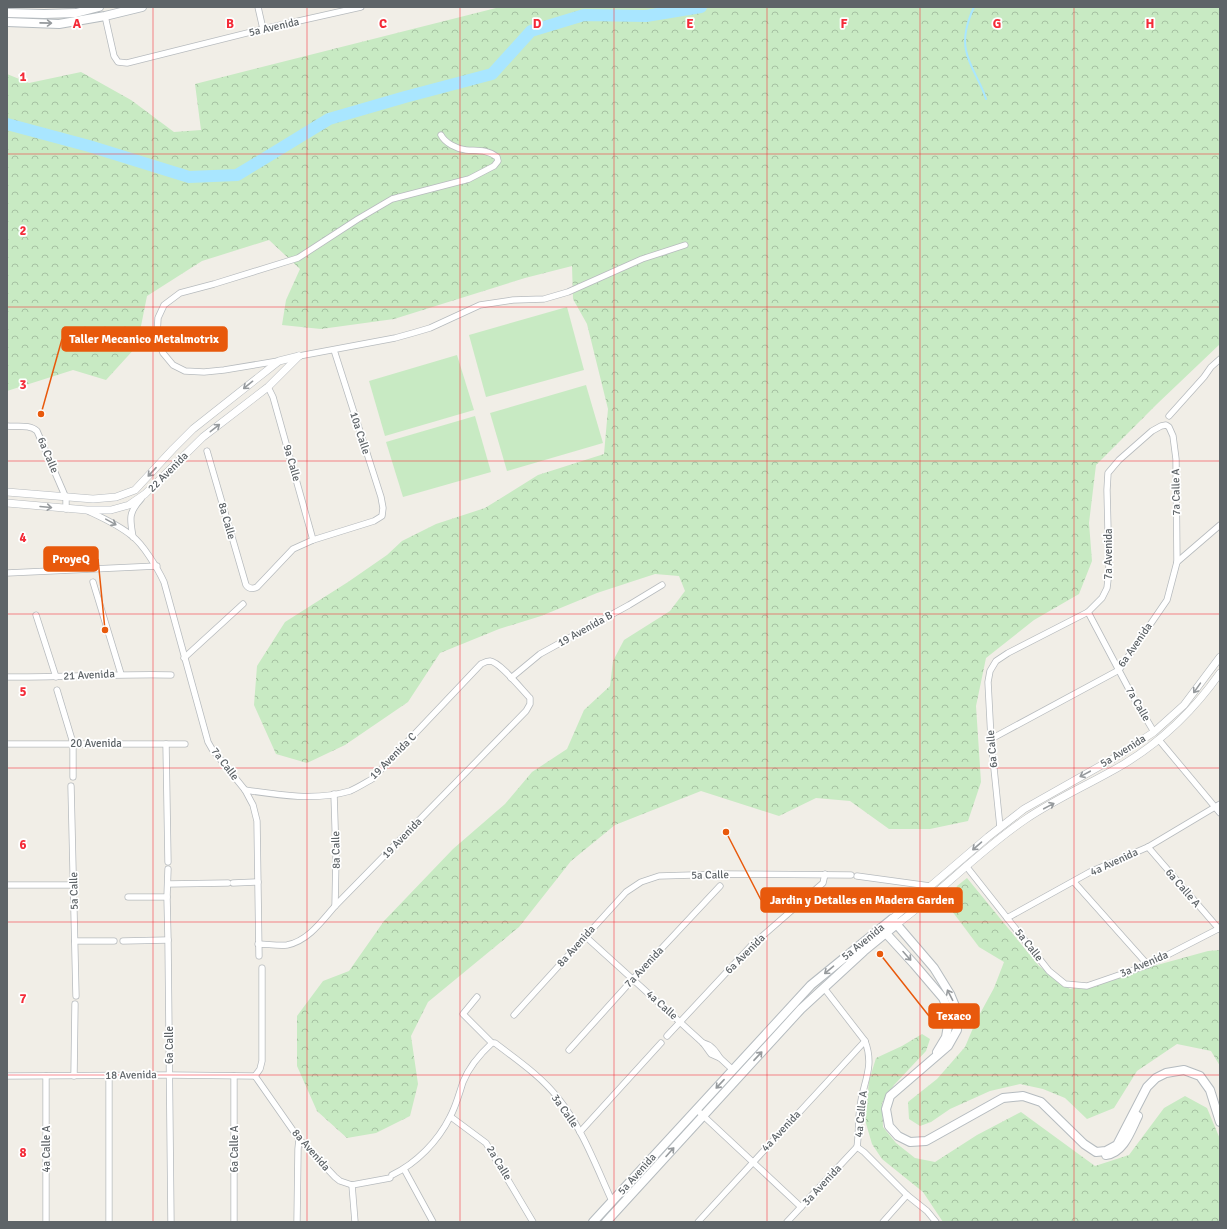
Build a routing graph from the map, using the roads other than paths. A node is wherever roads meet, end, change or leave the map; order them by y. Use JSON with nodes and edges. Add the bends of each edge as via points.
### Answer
{"nodes":[{"id":1,"x":100,"y":7,"type":"edge"},
{"id":2,"x":142,"y":7,"type":"edge"},
{"id":3,"x":258,"y":7,"type":"edge"},
{"id":4,"x":361,"y":7,"type":"edge"},
{"id":5,"x":75,"y":10,"type":"edge"},
{"id":6,"x":7,"y":12,"type":"edge"},
{"id":7,"x":105,"y":16,"type":"junction"},
{"id":8,"x":7,"y":22,"type":"edge"},
{"id":9,"x":263,"y":29,"type":"junction"},
{"id":10,"x":441,"y":135,"type":"dead end"},
{"id":11,"x":685,"y":245,"type":"dead end"},
{"id":12,"x":334,"y":350,"type":"junction"},
{"id":13,"x":299,"y":356,"type":"junction"},
{"id":14,"x":1220,"y":358,"type":"edge"},
{"id":15,"x":279,"y":361,"type":"junction"},
{"id":16,"x":268,"y":387,"type":"junction"},
{"id":17,"x":1169,"y":416,"type":"dead end"},
{"id":18,"x":1166,"y":425,"type":"joint"},
{"id":19,"x":7,"y":426,"type":"edge"},
{"id":20,"x":193,"y":429,"type":"junction"},
{"id":21,"x":203,"y":437,"type":"junction"},
{"id":22,"x":207,"y":451,"type":"dead end"},
{"id":23,"x":7,"y":492,"type":"edge"},
{"id":24,"x":145,"y":494,"type":"junction"},
{"id":25,"x":66,"y":498,"type":"junction"},
{"id":26,"x":7,"y":504,"type":"edge"},
{"id":27,"x":66,"y":508,"type":"junction"},
{"id":28,"x":87,"y":510,"type":"junction"},
{"id":29,"x":1220,"y":525,"type":"edge"},
{"id":30,"x":133,"y":537,"type":"junction"},
{"id":31,"x":313,"y":540,"type":"junction"},
{"id":32,"x":1177,"y":562,"type":"junction"},
{"id":33,"x":157,"y":566,"type":"junction"},
{"id":34,"x":7,"y":573,"type":"edge"},
{"id":35,"x":93,"y":582,"type":"dead end"},
{"id":36,"x":662,"y":585,"type":"dead end"},
{"id":37,"x":243,"y":604,"type":"dead end"},
{"id":38,"x":1088,"y":612,"type":"junction"},
{"id":39,"x":36,"y":615,"type":"dead end"},
{"id":40,"x":1220,"y":657,"type":"edge"},
{"id":41,"x":184,"y":658,"type":"junction"},
{"id":42,"x":1119,"y":670,"type":"junction"},
{"id":43,"x":990,"y":671,"type":"joint"},
{"id":44,"x":1220,"y":673,"type":"edge"},
{"id":45,"x":121,"y":674,"type":"junction"},
{"id":46,"x":171,"y":675,"type":"dead end"},
{"id":47,"x":7,"y":677,"type":"edge"},
{"id":48,"x":56,"y":677,"type":"junction"},
{"id":49,"x":511,"y":678,"type":"junction"},
{"id":50,"x":57,"y":690,"type":"dead end"},
{"id":51,"x":1184,"y":705,"type":"junction"},
{"id":52,"x":1191,"y":710,"type":"junction"},
{"id":53,"x":1154,"y":732,"type":"junction"},
{"id":54,"x":991,"y":739,"type":"junction"},
{"id":55,"x":1159,"y":740,"type":"junction"},
{"id":56,"x":73,"y":743,"type":"junction"},
{"id":57,"x":7,"y":744,"type":"edge"},
{"id":58,"x":166,"y":744,"type":"junction"},
{"id":59,"x":185,"y":744,"type":"dead end"},
{"id":60,"x":72,"y":777,"type":"dead end"},
{"id":61,"x":71,"y":786,"type":"dead end"},
{"id":62,"x":244,"y":790,"type":"junction"},
{"id":63,"x":334,"y":794,"type":"junction"},
{"id":64,"x":1029,"y":806,"type":"junction"},
{"id":65,"x":1218,"y":806,"type":"edge"},
{"id":66,"x":1220,"y":813,"type":"edge"},
{"id":67,"x":1035,"y":814,"type":"junction"},
{"id":68,"x":1000,"y":827,"type":"junction"},
{"id":69,"x":1148,"y":847,"type":"junction"},
{"id":70,"x":168,"y":862,"type":"dead end"},
{"id":71,"x":966,"y":866,"type":"junction"},
{"id":72,"x":168,"y":869,"type":"dead end"},
{"id":73,"x":825,"y":874,"type":"junction"},
{"id":74,"x":258,"y":882,"type":"junction"},
{"id":75,"x":641,"y":882,"type":"joint"},
{"id":76,"x":1074,"y":882,"type":"junction"},
{"id":77,"x":7,"y":884,"type":"edge"},
{"id":78,"x":168,"y":884,"type":"junction"},
{"id":79,"x":74,"y":885,"type":"junction"},
{"id":80,"x":720,"y":886,"type":"dead end"},
{"id":81,"x":930,"y":886,"type":"junction"},
{"id":82,"x":128,"y":897,"type":"dead end"},
{"id":83,"x":167,"y":897,"type":"junction"},
{"id":84,"x":335,"y":906,"type":"junction"},
{"id":85,"x":1007,"y":918,"type":"junction"},
{"id":86,"x":894,"y":922,"type":"junction"},
{"id":87,"x":1220,"y":928,"type":"edge"},
{"id":88,"x":883,"y":930,"type":"junction"},
{"id":89,"x":585,"y":936,"type":"junction"},
{"id":90,"x":168,"y":940,"type":"junction"},
{"id":91,"x":75,"y":941,"type":"junction"},
{"id":92,"x":114,"y":941,"type":"dead end"},
{"id":93,"x":123,"y":941,"type":"dead end"},
{"id":94,"x":258,"y":944,"type":"junction"},
{"id":95,"x":258,"y":956,"type":"dead end"},
{"id":96,"x":1148,"y":965,"type":"junction"},
{"id":97,"x":262,"y":968,"type":"dead end"},
{"id":98,"x":633,"y":979,"type":"junction"},
{"id":99,"x":1065,"y":984,"type":"joint"},
{"id":100,"x":824,"y":988,"type":"junction"},
{"id":101,"x":76,"y":996,"type":"dead end"},
{"id":102,"x":477,"y":997,"type":"dead end"},
{"id":103,"x":75,"y":1004,"type":"dead end"},
{"id":104,"x":514,"y":1015,"type":"dead end"},
{"id":105,"x":680,"y":1022,"type":"junction"},
{"id":106,"x":667,"y":1036,"type":"dead end"},
{"id":107,"x":865,"y":1041,"type":"junction"},
{"id":108,"x":492,"y":1043,"type":"junction"},
{"id":109,"x":661,"y":1043,"type":"dead end"},
{"id":110,"x":569,"y":1050,"type":"dead end"},
{"id":111,"x":929,"y":1064,"type":"junction"},
{"id":112,"x":733,"y":1070,"type":"junction"},
{"id":113,"x":169,"y":1074,"type":"junction"},
{"id":114,"x":7,"y":1076,"type":"edge"},
{"id":115,"x":46,"y":1076,"type":"junction"},
{"id":116,"x":74,"y":1076,"type":"junction"},
{"id":117,"x":109,"y":1076,"type":"junction"},
{"id":118,"x":234,"y":1076,"type":"junction"},
{"id":119,"x":255,"y":1076,"type":"junction"},
{"id":120,"x":990,"y":1106,"type":"junction"},
{"id":121,"x":700,"y":1112,"type":"junction"},
{"id":122,"x":451,"y":1117,"type":"junction"},
{"id":123,"x":1220,"y":1122,"type":"edge"},
{"id":124,"x":1220,"y":1128,"type":"edge"},
{"id":125,"x":580,"y":1132,"type":"junction"},
{"id":126,"x":299,"y":1139,"type":"junction"},
{"id":127,"x":857,"y":1147,"type":"junction"},
{"id":128,"x":752,"y":1162,"type":"junction"},
{"id":129,"x":404,"y":1169,"type":"junction"},
{"id":130,"x":352,"y":1185,"type":"junction"},
{"id":131,"x":907,"y":1195,"type":"junction"},
{"id":132,"x":612,"y":1201,"type":"junction"},
{"id":133,"x":801,"y":1207,"type":"junction"},
{"id":134,"x":46,"y":1222,"type":"edge"},
{"id":135,"x":109,"y":1222,"type":"edge"},
{"id":136,"x":171,"y":1222,"type":"edge"},
{"id":137,"x":234,"y":1222,"type":"edge"},
{"id":138,"x":297,"y":1222,"type":"edge"},
{"id":139,"x":356,"y":1222,"type":"edge"},
{"id":140,"x":433,"y":1222,"type":"edge"},
{"id":141,"x":533,"y":1222,"type":"edge"},
{"id":142,"x":593,"y":1222,"type":"edge"},
{"id":143,"x":606,"y":1222,"type":"edge"},
{"id":144,"x":698,"y":1222,"type":"edge"},
{"id":145,"x":787,"y":1222,"type":"edge"},
{"id":146,"x":883,"y":1222,"type":"edge"},
{"id":147,"x":936,"y":1222,"type":"edge"}],
"edges":[{"from":1,"to":5,"type":"main road"},
{"from":2,"to":7,"type":"main road"},
{"from":3,"to":9,"type":"street"},
{"from":4,"to":9,"type":"street","name":"5a Avenida"},
{"from":5,"to":6,"type":"main road","via":[[44,14]]},
{"from":8,"to":7,"type":"main road","one_way":true,"via":[[59,24]]},
{"from":7,"to":9,"type":"street","name":"5a Avenida","via":[[114,56],[118,62],[127,63]]},
{"from":10,"to":15,"type":"street","via":[[447,142],[464,150],[490,152],[498,161],[494,166],[470,179],[392,199],[298,258],[180,293],[164,305],[158,318],[157,336],[163,353],[173,364],[186,371],[224,370]]},
{"from":11,"to":12,"type":"street","via":[[642,259],[568,292],[544,299],[480,305],[425,330]]},
{"from":12,"to":13,"type":"street"},
{"from":12,"to":31,"type":"street","name":"10a Calle","via":[[383,508],[382,516],[374,521]]},
{"from":13,"to":15,"type":"street"},
{"from":13,"to":16,"type":"street","name":"22 Avenida"},
{"from":14,"to":17,"type":"street"},
{"from":15,"to":20,"type":"street","name":"22 Avenida","one_way":true},
{"from":21,"to":16,"type":"street","name":"22 Avenida","one_way":true},
{"from":16,"to":31,"type":"street","name":"9a Calle"},
{"from":18,"to":32,"type":"street","name":"7a Calle A","via":[[1173,436],[1176,459]]},
{"from":18,"to":38,"type":"street","name":"7a Avenida","via":[[1152,431],[1108,473],[1107,588],[1102,598]]},
{"from":19,"to":25,"type":"street","name":"6a Calle","via":[[29,427],[37,431]]},
{"from":20,"to":21,"type":"street"},
{"from":20,"to":25,"type":"street","name":"22 Avenida","one_way":true,"via":[[135,490],[116,498]]},
{"from":21,"to":24,"type":"street","name":"22 Avenida"},
{"from":22,"to":31,"type":"street","name":"8a Calle","via":[[246,585],[251,588],[257,587],[293,549]]},
{"from":23,"to":25,"type":"street","name":"22 Avenida"},
{"from":24,"to":28,"type":"street","name":"22 Avenida","via":[[129,505],[111,510]]},
{"from":24,"to":30,"type":"street","via":[[134,507],[130,520]]},
{"from":25,"to":27,"type":"street","name":"6a Calle"},
{"from":26,"to":27,"type":"street","name":"22 Avenida","one_way":true},
{"from":27,"to":28,"type":"street","name":"22 Avenida"},
{"from":28,"to":30,"type":"street","name":"7a Calle","one_way":true},
{"from":29,"to":32,"type":"street"},
{"from":30,"to":33,"type":"street","name":"7a Calle"},
{"from":32,"to":42,"type":"street","name":"6a Avenida","via":[[1167,600]]},
{"from":33,"to":34,"type":"street"},
{"from":33,"to":41,"type":"street","name":"7a Calle","via":[[164,582]]},
{"from":35,"to":45,"type":"street"},
{"from":36,"to":49,"type":"street","name":"19 Avenida B","via":[[540,654]]},
{"from":37,"to":41,"type":"street"},
{"from":38,"to":42,"type":"street","name":"7a Calle"},
{"from":38,"to":43,"type":"street","name":"7a Avenida","via":[[1008,653],[996,661]]},
{"from":39,"to":48,"type":"street"},
{"from":40,"to":51,"type":"street","name":"5a Avenida","one_way":true},
{"from":41,"to":62,"type":"street","name":"7a Calle","via":[[208,742]]},
{"from":42,"to":53,"type":"street","name":"7a Calle"},
{"from":42,"to":54,"type":"street","name":"6a Avenida"},
{"from":43,"to":54,"type":"street","name":"6a Calle","via":[[988,682]]},
{"from":44,"to":52,"type":"street","name":"5a Avenida"},
{"from":45,"to":46,"type":"street","name":"21 Avenida"},
{"from":45,"to":48,"type":"street","name":"21 Avenida"},
{"from":47,"to":48,"type":"street","name":"21 Avenida"},
{"from":49,"to":63,"type":"street","name":"19 Avenida C","via":[[490,661],[480,664],[372,779],[351,790]]},
{"from":49,"to":84,"type":"street","name":"19 Avenida","via":[[530,698],[526,711]]},
{"from":50,"to":56,"type":"street"},
{"from":51,"to":52,"type":"street"},
{"from":51,"to":53,"type":"street","name":"5a Avenida"},
{"from":52,"to":55,"type":"street","name":"5a Avenida"},
{"from":53,"to":64,"type":"street","name":"5a Avenida","one_way":true,"via":[[1116,757]]},
{"from":54,"to":68,"type":"street","name":"6a Calle"},
{"from":55,"to":65,"type":"street"},
{"from":67,"to":55,"type":"street","name":"5a Avenida","one_way":true,"via":[[1124,764]]},
{"from":56,"to":57,"type":"street","name":"20 Avenida"},
{"from":56,"to":58,"type":"street","name":"20 Avenida"},
{"from":56,"to":60,"type":"street"},
{"from":58,"to":59,"type":"street","name":"20 Avenida"},
{"from":58,"to":70,"type":"street"},
{"from":61,"to":79,"type":"street","name":"5a Calle"},
{"from":62,"to":63,"type":"street","name":"19 Avenida C","via":[[292,797]]},
{"from":62,"to":74,"type":"street","name":"7a Calle","via":[[253,805],[257,821]]},
{"from":63,"to":84,"type":"street","name":"8a Calle"},
{"from":64,"to":67,"type":"street"},
{"from":64,"to":68,"type":"street","name":"5a Avenida"},
{"from":65,"to":66,"type":"street"},
{"from":65,"to":69,"type":"street","name":"4a Avenida"},
{"from":67,"to":71,"type":"street","name":"5a Avenida"},
{"from":68,"to":81,"type":"street","name":"5a Avenida","one_way":true},
{"from":69,"to":76,"type":"street","name":"4a Avenida"},
{"from":69,"to":87,"type":"street","name":"6a Calle A"},
{"from":71,"to":85,"type":"street","name":"5a Calle"},
{"from":71,"to":86,"type":"street","name":"5a Avenida"},
{"from":72,"to":78,"type":"street","name":"6a Calle"},
{"from":73,"to":75,"type":"street","name":"5a Calle","via":[[658,876]]},
{"from":73,"to":81,"type":"street","name":"5a Calle","via":[[854,875]]},
{"from":73,"to":105,"type":"street","name":"6a Avenida","via":[[823,883],[751,946]]},
{"from":74,"to":78,"type":"street"},
{"from":74,"to":94,"type":"street","name":"7a Calle"},
{"from":75,"to":89,"type":"street","name":"8a Avenida","via":[[626,892]]},
{"from":76,"to":85,"type":"street","name":"4a Avenida"},
{"from":76,"to":96,"type":"street"},
{"from":77,"to":79,"type":"street"},
{"from":78,"to":83,"type":"street","name":"6a Calle"},
{"from":79,"to":91,"type":"street","name":"5a Calle"},
{"from":80,"to":98,"type":"street","name":"7a Avenida"},
{"from":81,"to":86,"type":"street","name":"5a Avenida"},
{"from":82,"to":83,"type":"street"},
{"from":83,"to":90,"type":"street","name":"6a Calle"},
{"from":84,"to":94,"type":"street","name":"19 Avenida","via":[[309,934],[296,943]]},
{"from":85,"to":99,"type":"street","name":"5a Calle","via":[[1049,971]]},
{"from":86,"to":88,"type":"main road","name":"5a Avenida"},
{"from":111,"to":86,"type":"main road","one_way":true,"via":[[948,1046],[956,1030],[958,1011],[934,968]]},
{"from":87,"to":96,"type":"street","name":"3a Avenida"},
{"from":88,"to":100,"type":"main road","name":"5a Avenida"},
{"from":88,"to":111,"type":"main road","one_way":true,"via":[[943,998],[950,1014],[946,1037]]},
{"from":88,"to":112,"type":"main road","name":"5a Avenida","one_way":true,"via":[[811,985]]},
{"from":89,"to":98,"type":"street","name":"4a Calle"},
{"from":89,"to":104,"type":"street","name":"8a Avenida"},
{"from":90,"to":93,"type":"street"},
{"from":90,"to":113,"type":"street","name":"6a Calle"},
{"from":91,"to":92,"type":"street"},
{"from":91,"to":101,"type":"street","name":"5a Calle"},
{"from":94,"to":95,"type":"street","name":"7a Calle"},
{"from":96,"to":99,"type":"street","name":"3a Avenida","via":[[1087,986]]},
{"from":97,"to":119,"type":"street","via":[[262,1061]]},
{"from":98,"to":105,"type":"street","name":"4a Calle"},
{"from":98,"to":110,"type":"street","name":"7a Avenida"},
{"from":100,"to":107,"type":"street","name":"4a Calle A"},
{"from":121,"to":100,"type":"main road","name":"5a Avenida","one_way":true},
{"from":102,"to":108,"type":"street","name":"3a Calle","via":[[463,1014]]},
{"from":103,"to":116,"type":"street"},
{"from":105,"to":106,"type":"street","name":"6a Avenida"},
{"from":105,"to":112,"type":"street","name":"4a Calle","via":[[703,1043],[709,1044]]},
{"from":107,"to":127,"type":"street","name":"4a Calle A","via":[[869,1067],[860,1106]]},
{"from":107,"to":128,"type":"street","name":"4a Avenida"},
{"from":108,"to":122,"type":"street","via":[[469,1070]]},
{"from":108,"to":125,"type":"street","name":"3a Calle","via":[[541,1079],[558,1098]]},
{"from":109,"to":125,"type":"street"},
{"from":111,"to":120,"type":"main road","via":[[890,1096],[886,1109],[889,1126],[898,1136],[910,1142],[926,1141]]},
{"from":112,"to":121,"type":"main road","name":"5a Avenida","one_way":true},
{"from":113,"to":117,"type":"street","name":"18 Avenida"},
{"from":113,"to":118,"type":"street","name":"18 Avenida"},
{"from":113,"to":136,"type":"street","name":"6a Calle"},
{"from":114,"to":115,"type":"street","name":"18 Avenida"},
{"from":115,"to":116,"type":"street","name":"18 Avenida"},
{"from":115,"to":134,"type":"street","name":"4a Calle A"},
{"from":116,"to":117,"type":"street","name":"18 Avenida"},
{"from":117,"to":135,"type":"street"},
{"from":118,"to":119,"type":"street","name":"18 Avenida"},
{"from":118,"to":137,"type":"street","name":"6a Calle A"},
{"from":119,"to":126,"type":"street","name":"8a Avenida"},
{"from":120,"to":123,"type":"main road","via":[[1003,1098],[1024,1096],[1041,1102],[1084,1144],[1096,1152],[1106,1151],[1117,1145],[1152,1082],[1166,1073],[1184,1070],[1200,1076],[1210,1090]]},
{"from":120,"to":124,"type":"main road","via":[[1006,1102],[1027,1102],[1036,1105],[1083,1149],[1091,1154],[1110,1154],[1122,1146],[1150,1091],[1164,1078],[1175,1075],[1191,1077],[1200,1082]]},
{"from":121,"to":128,"type":"street"},
{"from":121,"to":132,"type":"main road","name":"5a Avenida"},
{"from":143,"to":121,"type":"main road","name":"5a Avenida","one_way":true},
{"from":122,"to":129,"type":"street","via":[[436,1140]]},
{"from":122,"to":141,"type":"street","name":"2a Calle","via":[[486,1143]]},
{"from":125,"to":132,"type":"street","name":"3a Calle"},
{"from":126,"to":130,"type":"street","name":"8a Avenida","via":[[335,1177]]},
{"from":126,"to":138,"type":"street"},
{"from":127,"to":131,"type":"street","name":"4a Calle A"},
{"from":127,"to":133,"type":"street","name":"3a Avenida"},
{"from":128,"to":133,"type":"street"},
{"from":128,"to":144,"type":"street","name":"4a Avenida"},
{"from":129,"to":130,"type":"street","via":[[391,1176]]},
{"from":129,"to":140,"type":"street"},
{"from":130,"to":139,"type":"street"},
{"from":131,"to":146,"type":"street"},
{"from":131,"to":147,"type":"street","name":"4a Calle A"},
{"from":132,"to":142,"type":"main road","name":"5a Avenida"},
{"from":133,"to":145,"type":"street","name":"3a Avenida"}]}
